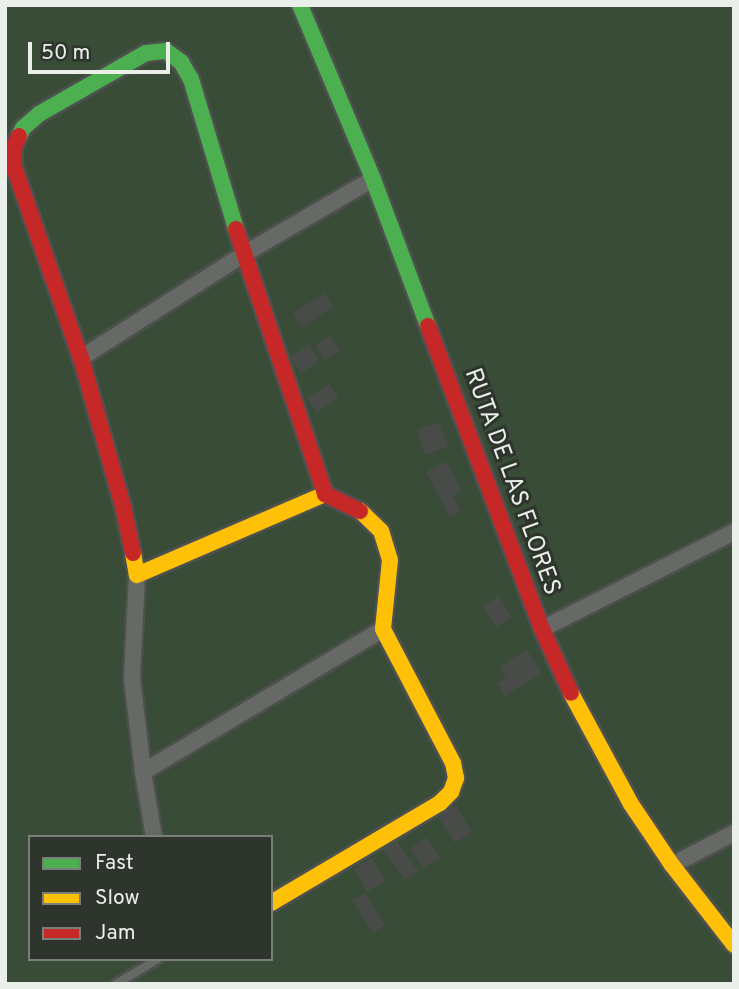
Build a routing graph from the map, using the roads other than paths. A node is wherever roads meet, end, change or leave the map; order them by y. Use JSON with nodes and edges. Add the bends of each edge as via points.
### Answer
{"nodes":[{"id":1,"x":300,"y":5,"type":"edge"},
{"id":2,"x":373,"y":179,"type":"junction"},
{"id":3,"x":244,"y":254,"type":"junction"},
{"id":4,"x":81,"y":358,"type":"junction"},
{"id":5,"x":325,"y":494,"type":"junction"},
{"id":6,"x":734,"y":532,"type":"edge"},
{"id":7,"x":137,"y":575,"type":"junction"},
{"id":8,"x":383,"y":629,"type":"junction"},
{"id":9,"x":542,"y":629,"type":"junction"},
{"id":10,"x":143,"y":772,"type":"junction"},
{"id":11,"x":734,"y":833,"type":"edge"},
{"id":12,"x":154,"y":835,"type":"edge"},
{"id":13,"x":671,"y":865,"type":"junction"},
{"id":14,"x":273,"y":902,"type":"edge"},
{"id":15,"x":734,"y":945,"type":"edge"},
{"id":16,"x":155,"y":961,"type":"edge"},
{"id":17,"x":116,"y":984,"type":"edge"}],
"edges":[{"from":1,"to":2,"type":"street","name":"RUTA DE LAS FLORES"},
{"from":2,"to":3,"type":"street"},
{"from":2,"to":9,"type":"street","name":"RUTA DE LAS FLORES"},
{"from":3,"to":4,"type":"street"},
{"from":3,"to":4,"type":"street","via":[[191,79],[181,62],[166,51],[146,52],[39,114],[23,128],[14,147],[15,167]]},
{"from":3,"to":5,"type":"street"},
{"from":4,"to":7,"type":"street","via":[[123,506]]},
{"from":5,"to":7,"type":"street"},
{"from":5,"to":8,"type":"street","via":[[361,511],[381,531],[390,560]]},
{"from":6,"to":9,"type":"street"},
{"from":7,"to":10,"type":"street","via":[[132,678]]},
{"from":8,"to":10,"type":"street"},
{"from":8,"to":14,"type":"street","via":[[453,763],[456,778],[451,793]]},
{"from":9,"to":13,"type":"street","name":"RUTA DE LAS FLORES","via":[[599,749]]},
{"from":10,"to":12,"type":"street"},
{"from":11,"to":13,"type":"street"},
{"from":13,"to":15,"type":"street","name":"RUTA DE LAS FLORES"},
{"from":16,"to":17,"type":"lane"}]}
